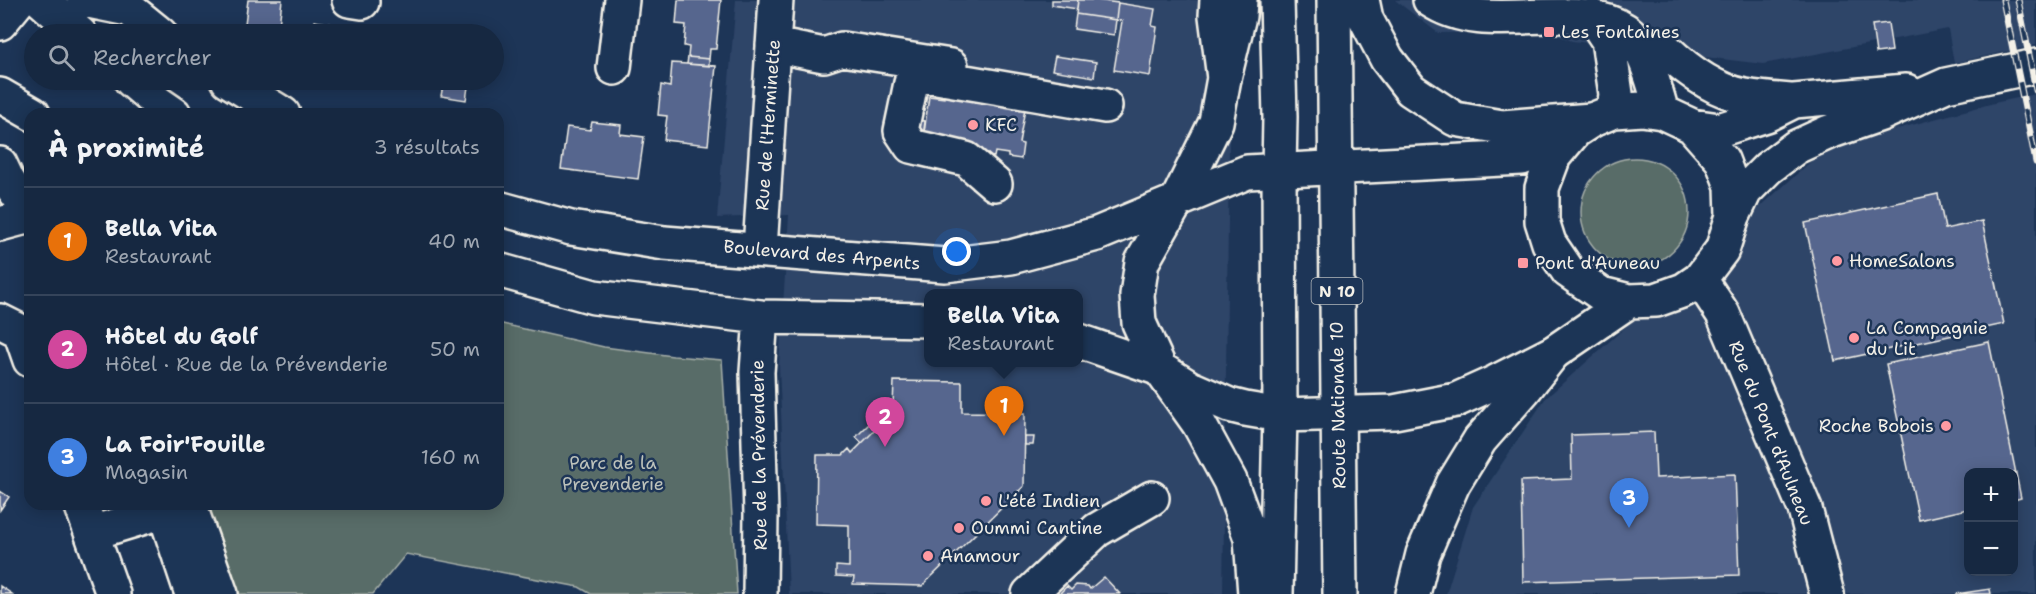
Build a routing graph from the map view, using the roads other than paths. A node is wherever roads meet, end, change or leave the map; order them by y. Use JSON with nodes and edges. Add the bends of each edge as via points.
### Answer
{"nodes":[{"id":1,"x":18,"y":0,"type":"edge"},
{"id":2,"x":41,"y":0,"type":"edge"},
{"id":3,"x":84,"y":0,"type":"edge"},
{"id":4,"x":622,"y":0,"type":"edge"},
{"id":5,"x":776,"y":0,"type":"edge"},
{"id":6,"x":1216,"y":0,"type":"edge"},
{"id":7,"x":1240,"y":0,"type":"edge"},
{"id":8,"x":1277,"y":0,"type":"edge"},
{"id":9,"x":1334,"y":0,"type":"edge"},
{"id":10,"x":1362,"y":0,"type":"edge"},
{"id":11,"x":1430,"y":0,"type":"edge"},
{"id":12,"x":123,"y":4,"type":"edge"},
{"id":13,"x":1592,"y":16,"type":"junction"},
{"id":14,"x":0,"y":23,"type":"edge"},
{"id":15,"x":69,"y":24,"type":"edge"},
{"id":16,"x":148,"y":24,"type":"edge"},
{"id":17,"x":773,"y":45,"type":"junction"},
{"id":18,"x":1642,"y":52,"type":"junction"},
{"id":19,"x":2036,"y":66,"type":"edge"},
{"id":20,"x":614,"y":68,"type":"dead end"},
{"id":21,"x":1224,"y":78,"type":"junction"},
{"id":22,"x":1946,"y":85,"type":"junction"},
{"id":23,"x":144,"y":90,"type":"edge"},
{"id":24,"x":244,"y":90,"type":"edge"},
{"id":25,"x":0,"y":95,"type":"edge"},
{"id":26,"x":1794,"y":101,"type":"junction"},
{"id":27,"x":161,"y":103,"type":"edge"},
{"id":28,"x":273,"y":108,"type":"edge"},
{"id":29,"x":24,"y":109,"type":"edge"},
{"id":30,"x":1662,"y":112,"type":"junction"},
{"id":31,"x":1594,"y":121,"type":"junction"},
{"id":32,"x":1692,"y":126,"type":"junction"},
{"id":33,"x":0,"y":164,"type":"edge"},
{"id":34,"x":1336,"y":168,"type":"junction"},
{"id":35,"x":1279,"y":171,"type":"junction"},
{"id":36,"x":995,"y":184,"type":"dead end"},
{"id":37,"x":1178,"y":200,"type":"junction"},
{"id":38,"x":24,"y":205,"type":"edge"},
{"id":39,"x":504,"y":210,"type":"edge"},
{"id":40,"x":24,"y":216,"type":"edge"},
{"id":41,"x":1733,"y":216,"type":"junction"},
{"id":42,"x":0,"y":224,"type":"edge"},
{"id":43,"x":760,"y":249,"type":"junction"},
{"id":44,"x":504,"y":272,"type":"edge"},
{"id":45,"x":1700,"y":279,"type":"junction"},
{"id":46,"x":1629,"y":301,"type":"junction"},
{"id":47,"x":761,"y":317,"type":"junction"},
{"id":48,"x":924,"y":320,"type":"edge"},
{"id":49,"x":0,"y":321,"type":"edge"},
{"id":50,"x":1083,"y":342,"type":"edge"},
{"id":51,"x":24,"y":343,"type":"edge"},
{"id":52,"x":1553,"y":353,"type":"junction"},
{"id":53,"x":1160,"y":369,"type":"junction"},
{"id":54,"x":1280,"y":415,"type":"junction"},
{"id":55,"x":1338,"y":415,"type":"junction"},
{"id":56,"x":1152,"y":498,"type":"dead end"},
{"id":57,"x":146,"y":510,"type":"edge"},
{"id":58,"x":173,"y":510,"type":"edge"},
{"id":59,"x":174,"y":510,"type":"edge"},
{"id":60,"x":86,"y":519,"type":"edge"},
{"id":61,"x":113,"y":594,"type":"edge"},
{"id":62,"x":192,"y":594,"type":"edge"},
{"id":63,"x":221,"y":594,"type":"edge"},
{"id":64,"x":760,"y":594,"type":"edge"},
{"id":65,"x":1029,"y":594,"type":"edge"},
{"id":66,"x":1255,"y":594,"type":"edge"},
{"id":67,"x":1276,"y":594,"type":"edge"},
{"id":68,"x":1340,"y":594,"type":"edge"},
{"id":69,"x":1413,"y":594,"type":"edge"},
{"id":70,"x":1827,"y":594,"type":"edge"}],
"edges":[{"from":1,"to":14,"type":"street"},
{"from":2,"to":15,"type":"street"},
{"from":3,"to":12,"type":"street"},
{"from":4,"to":20,"type":"street"},
{"from":5,"to":17,"type":"street","name":"Rue de l'Herminette"},
{"from":6,"to":21,"type":"street"},
{"from":7,"to":21,"type":"street"},
{"from":8,"to":35,"type":"street"},
{"from":9,"to":34,"type":"street","name":"Route Nationale 10","number":"N 10"},
{"from":10,"to":31,"type":"street","via":[[1366,19],[1387,59],[1411,90],[1455,119],[1502,127]]},
{"from":11,"to":13,"type":"street","via":[[1458,12]]},
{"from":12,"to":16,"type":"street"},
{"from":13,"to":18,"type":"street","via":[[1629,33]]},
{"from":13,"to":31,"type":"street","via":[[1608,40],[1616,94]]},
{"from":17,"to":36,"type":"street","via":[[824,55],[843,49],[1106,98],[925,75],[911,83],[901,131],[911,146],[966,159]]},
{"from":17,"to":43,"type":"street","name":"Rue de l'Herminette"},
{"from":18,"to":26,"type":"street","via":[[1665,49],[1688,70],[1743,96]]},
{"from":18,"to":30,"type":"street"},
{"from":19,"to":22,"type":"street"},
{"from":21,"to":37,"type":"street","via":[[1216,122]]},
{"from":22,"to":26,"type":"street"},
{"from":22,"to":41,"type":"street","via":[[1797,147],[1745,191]]},
{"from":23,"to":27,"type":"street"},
{"from":24,"to":28,"type":"street"},
{"from":25,"to":29,"type":"street"},
{"from":26,"to":32,"type":"street","via":[[1719,130]]},
{"from":30,"to":31,"type":"street","via":[[1642,109]]},
{"from":30,"to":32,"type":"street"},
{"from":31,"to":34,"type":"street","name":"Boulevard des Arpents","via":[[1522,158]]},
{"from":31,"to":46,"type":"street","via":[[1554,156],[1542,188],[1542,221],[1549,243],[1568,271],[1601,294]]},
{"from":32,"to":41,"type":"street","via":[[1722,160],[1732,186]]},
{"from":33,"to":38,"type":"street"},
{"from":34,"to":35,"type":"street","name":"Boulevard des Arpents"},
{"from":34,"to":55,"type":"street","name":"Route Nationale 10","number":"N 10"},
{"from":35,"to":37,"type":"street","name":"Boulevard des Arpents","via":[[1247,172]]},
{"from":35,"to":54,"type":"street"},
{"from":37,"to":43,"type":"street","name":"Boulevard des Arpents","via":[[1097,234],[1011,257],[945,265]]},
{"from":37,"to":53,"type":"street","via":[[1142,262],[1137,295],[1139,323]]},
{"from":39,"to":43,"type":"street","name":"Boulevard des Arpents","via":[[571,228],[652,241]]},
{"from":40,"to":42,"type":"street"},
{"from":41,"to":45,"type":"street","via":[[1722,250]]},
{"from":44,"to":47,"type":"street","via":[[594,297]]},
{"from":45,"to":46,"type":"street","via":[[1684,290],[1656,300]]},
{"from":45,"to":70,"type":"street","name":"Rue du Pont d'Aulneau","via":[[1723,314],[1805,509]]},
{"from":46,"to":52,"type":"street"},
{"from":47,"to":48,"type":"street"},
{"from":47,"to":64,"type":"street","name":"Rue de la Prévenderie","via":[[757,372]]},
{"from":49,"to":51,"type":"street","via":[[20,331]]},
{"from":50,"to":53,"type":"street"},
{"from":52,"to":55,"type":"street","via":[[1456,400],[1394,412]]},
{"from":52,"to":69,"type":"street","via":[[1480,440],[1453,484],[1423,554]]},
{"from":53,"to":54,"type":"street","via":[[1229,405]]},
{"from":53,"to":66,"type":"street","via":[[1199,424],[1230,481],[1251,538]]},
{"from":54,"to":55,"type":"street"},
{"from":54,"to":67,"type":"street"},
{"from":55,"to":68,"type":"street","name":"Route Nationale 10","number":"N 10"},
{"from":56,"to":65,"type":"street","via":[[1097,530]]},
{"from":57,"to":60,"type":"street"},
{"from":58,"to":62,"type":"street"},
{"from":59,"to":63,"type":"street"},
{"from":60,"to":61,"type":"street"}]}
